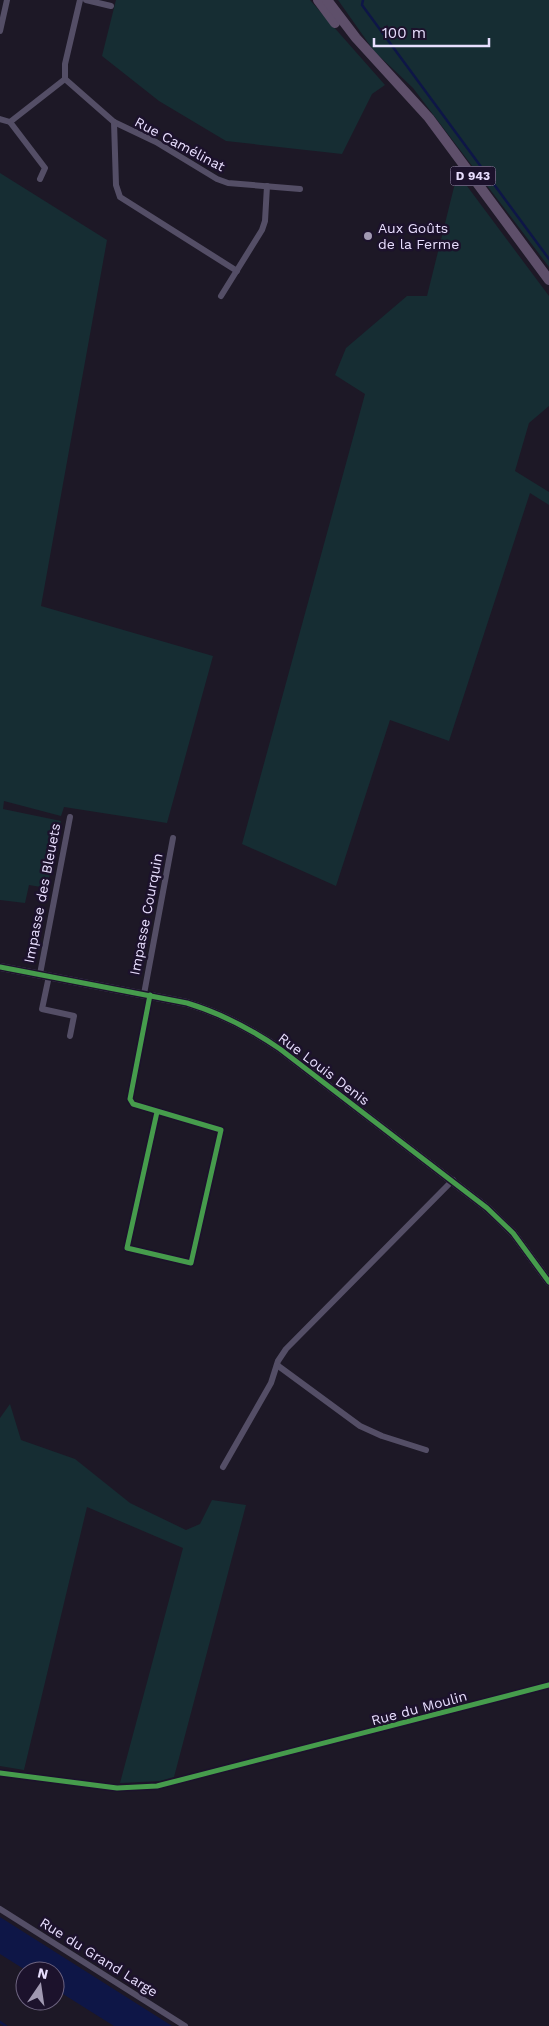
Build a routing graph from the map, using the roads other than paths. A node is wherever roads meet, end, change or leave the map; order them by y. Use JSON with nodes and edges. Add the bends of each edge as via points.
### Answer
{"nodes":[{"id":1,"x":7,"y":0,"type":"edge"},
{"id":2,"x":80,"y":0,"type":"edge"},
{"id":3,"x":86,"y":0,"type":"edge"},
{"id":4,"x":318,"y":0,"type":"edge"},
{"id":5,"x":327,"y":0,"type":"edge"},
{"id":6,"x":111,"y":6,"type":"dead end"},
{"id":7,"x":0,"y":31,"type":"edge"},
{"id":8,"x":391,"y":77,"type":"junction"},
{"id":9,"x":65,"y":79,"type":"junction"},
{"id":10,"x":0,"y":119,"type":"edge"},
{"id":11,"x":10,"y":122,"type":"junction"},
{"id":12,"x":114,"y":122,"type":"junction"},
{"id":13,"x":40,"y":179,"type":"dead end"},
{"id":14,"x":267,"y":186,"type":"junction"},
{"id":15,"x":300,"y":189,"type":"dead end"},
{"id":16,"x":237,"y":271,"type":"junction"},
{"id":17,"x":549,"y":280,"type":"edge"},
{"id":18,"x":221,"y":296,"type":"dead end"},
{"id":19,"x":70,"y":817,"type":"dead end"},
{"id":20,"x":173,"y":838,"type":"dead end"},
{"id":21,"x":0,"y":967,"type":"edge"},
{"id":22,"x":40,"y":974,"type":"junction"},
{"id":23,"x":49,"y":976,"type":"junction"},
{"id":24,"x":147,"y":995,"type":"junction"},
{"id":25,"x":70,"y":1036,"type":"dead end"},
{"id":26,"x":157,"y":1112,"type":"junction"},
{"id":27,"x":453,"y":1180,"type":"junction"},
{"id":28,"x":549,"y":1282,"type":"edge"},
{"id":29,"x":277,"y":1365,"type":"junction"},
{"id":30,"x":426,"y":1450,"type":"dead end"},
{"id":31,"x":223,"y":1467,"type":"dead end"},
{"id":32,"x":549,"y":1685,"type":"edge"},
{"id":33,"x":0,"y":1773,"type":"edge"},
{"id":34,"x":0,"y":1909,"type":"edge"},
{"id":35,"x":185,"y":2026,"type":"edge"}],
"edges":[{"from":1,"to":7,"type":"street"},
{"from":2,"to":9,"type":"street","via":[[65,64]]},
{"from":3,"to":6,"type":"street"},
{"from":4,"to":8,"type":"main road","number":"D 943","via":[[352,43]]},
{"from":5,"to":8,"type":"main road","number":"D 943"},
{"from":8,"to":17,"type":"main road","number":"D 943","via":[[433,123]]},
{"from":9,"to":11,"type":"street"},
{"from":9,"to":12,"type":"street","name":"Rue Camélinat"},
{"from":10,"to":11,"type":"street"},
{"from":11,"to":13,"type":"street","via":[[45,168]]},
{"from":12,"to":14,"type":"street","name":"Rue Camélinat","via":[[156,142],[217,179]]},
{"from":12,"to":16,"type":"street","via":[[116,185],[120,197]]},
{"from":14,"to":15,"type":"street","name":"Rue Camélinat"},
{"from":14,"to":16,"type":"street","via":[[264,225]]},
{"from":16,"to":18,"type":"street"},
{"from":19,"to":22,"type":"street","name":"Impasse des Bleuets"},
{"from":20,"to":24,"type":"street","name":"Impasse Courquin"},
{"from":21,"to":22,"type":"street","name":"Rue Louis Denis"},
{"from":22,"to":23,"type":"street","name":"Rue Louis Denis"},
{"from":23,"to":24,"type":"street","name":"Rue Louis Denis"},
{"from":23,"to":25,"type":"street","via":[[42,1009],[74,1016]]},
{"from":24,"to":26,"type":"street","name":"Impasse Courquin","via":[[130,1099],[133,1104]]},
{"from":24,"to":27,"type":"street","name":"Rue Louis Denis","via":[[206,1010],[262,1037]]},
{"from":26,"to":26,"type":"street","via":[[221,1130],[192,1264],[127,1248]]},
{"from":27,"to":28,"type":"street","name":"Rue Louis Denis","via":[[509,1228]]},
{"from":27,"to":29,"type":"street","via":[[304,1328]]},
{"from":29,"to":30,"type":"street","via":[[360,1426]]},
{"from":29,"to":31,"type":"street","via":[[271,1382]]},
{"from":32,"to":33,"type":"street","name":"Rue du Moulin","via":[[157,1786],[117,1788]]},
{"from":34,"to":35,"type":"street","name":"Rue du Grand Large"}]}
